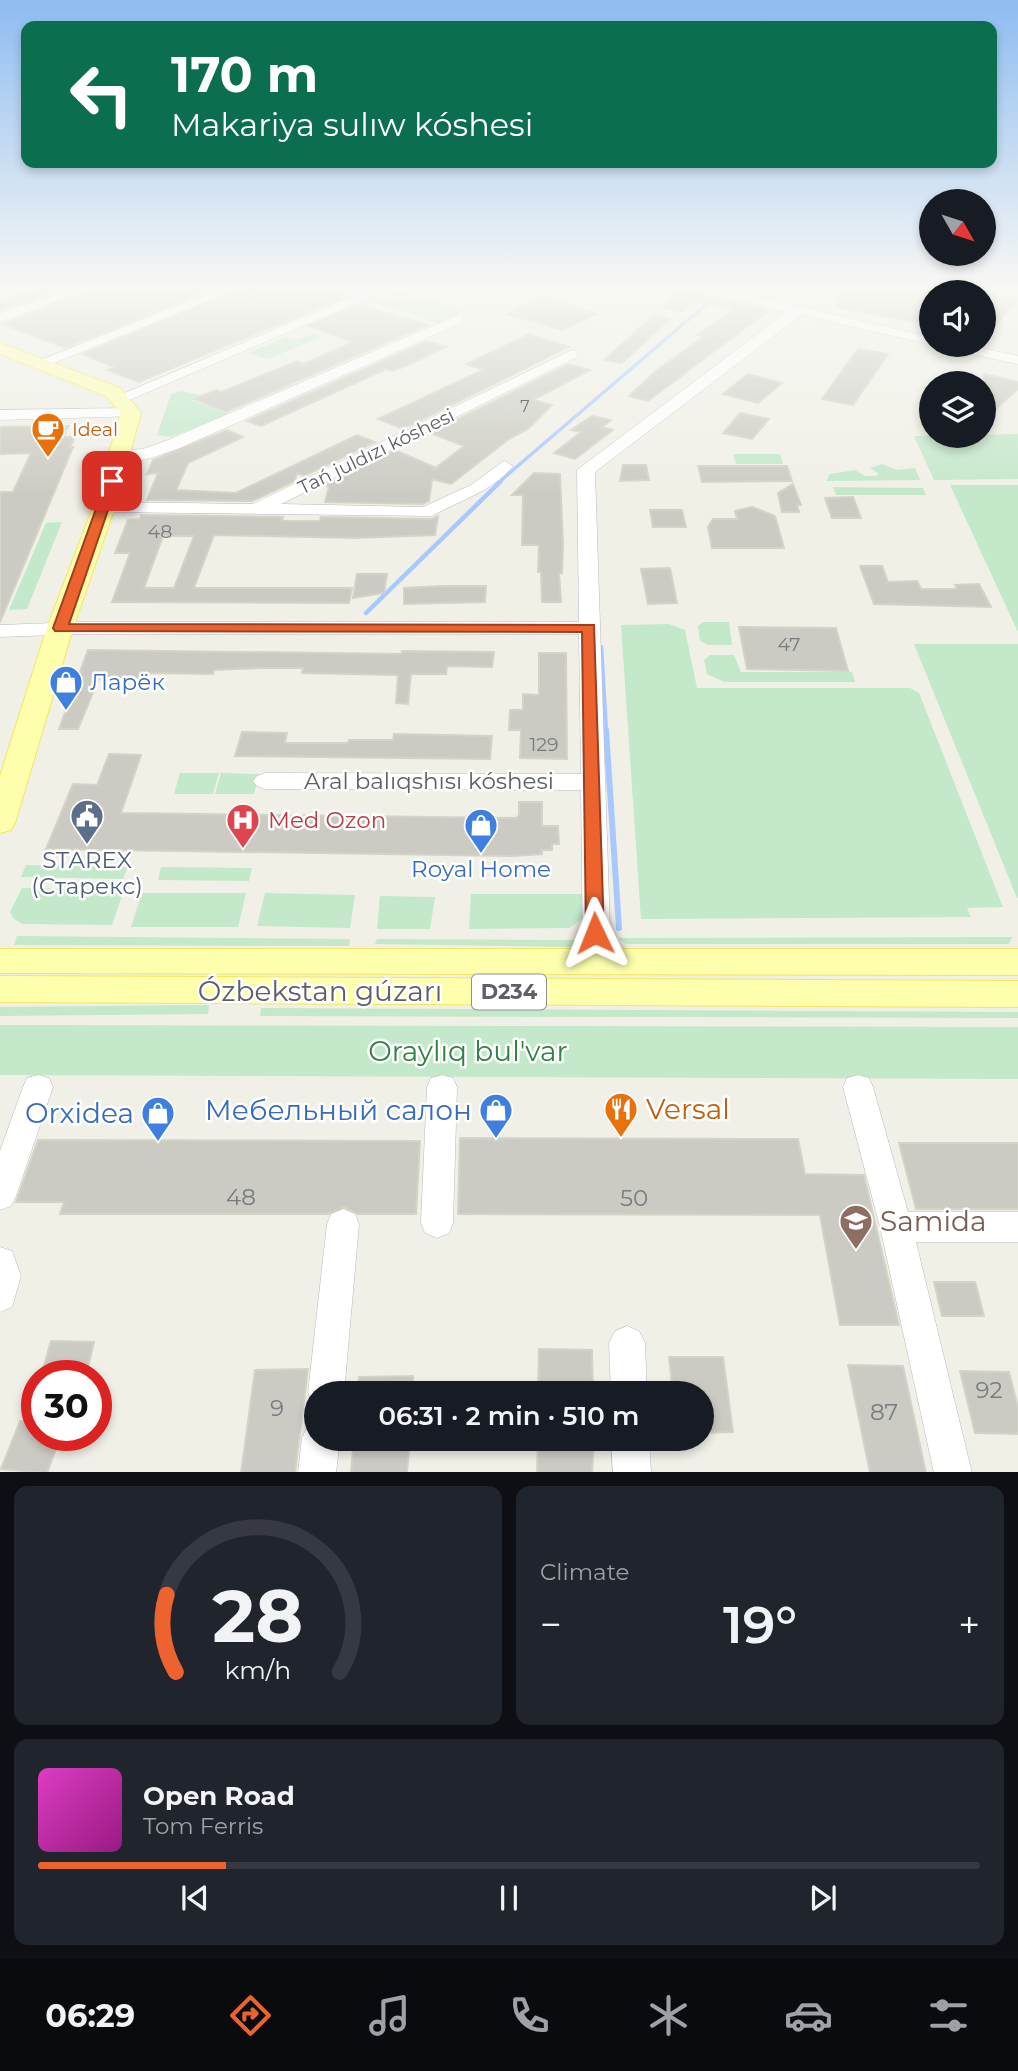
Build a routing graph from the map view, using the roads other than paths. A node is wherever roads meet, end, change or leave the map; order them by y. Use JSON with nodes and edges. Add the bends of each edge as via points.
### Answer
{"nodes":[{"id":1,"x":24,"y":358,"type":"edge"},
{"id":2,"x":55,"y":358,"type":"edge"},
{"id":3,"x":230,"y":358,"type":"edge"},
{"id":4,"x":370,"y":358,"type":"edge"},
{"id":5,"x":565,"y":358,"type":"edge"},
{"id":6,"x":735,"y":358,"type":"edge"},
{"id":7,"x":39,"y":364,"type":"junction"},
{"id":8,"x":126,"y":405,"type":"junction"},
{"id":9,"x":0,"y":415,"type":"edge"},
{"id":10,"x":120,"y":455,"type":"junction"},
{"id":11,"x":504,"y":466,"type":"dead end"},
{"id":12,"x":104,"y":507,"type":"junction"},
{"id":13,"x":256,"y":510,"type":"junction"},
{"id":14,"x":60,"y":628,"type":"junction"},
{"id":15,"x":589,"y":628,"type":"junction"},
{"id":16,"x":0,"y":631,"type":"edge"},
{"id":17,"x":265,"y":781,"type":"dead end"},
{"id":18,"x":592,"y":782,"type":"junction"},
{"id":19,"x":0,"y":823,"type":"edge"},
{"id":20,"x":0,"y":961,"type":"edge"},
{"id":21,"x":597,"y":961,"type":"junction"},
{"id":22,"x":1018,"y":961,"type":"edge"},
{"id":23,"x":0,"y":989,"type":"edge"},
{"id":24,"x":1018,"y":994,"type":"edge"},
{"id":25,"x":37,"y":1087,"type":"dead end"},
{"id":26,"x":442,"y":1087,"type":"dead end"},
{"id":27,"x":859,"y":1087,"type":"dead end"},
{"id":28,"x":0,"y":1196,"type":"edge"},
{"id":29,"x":437,"y":1223,"type":"dead end"},
{"id":30,"x":343,"y":1224,"type":"dead end"},
{"id":31,"x":896,"y":1227,"type":"junction"},
{"id":32,"x":1018,"y":1227,"type":"edge"},
{"id":33,"x":0,"y":1262,"type":"edge"},
{"id":34,"x":0,"y":1296,"type":"edge"},
{"id":35,"x":627,"y":1343,"type":"dead end"},
{"id":36,"x":327,"y":1381,"type":"edge"},
{"id":37,"x":629,"y":1381,"type":"edge"},
{"id":38,"x":319,"y":1451,"type":"edge"},
{"id":39,"x":631,"y":1451,"type":"edge"},
{"id":40,"x":317,"y":1472,"type":"edge"},
{"id":41,"x":632,"y":1472,"type":"edge"},
{"id":42,"x":953,"y":1472,"type":"edge"}],
"edges":[{"from":1,"to":7,"type":"main road"},
{"from":2,"to":7,"type":"street"},
{"from":3,"to":8,"type":"street"},
{"from":4,"to":10,"type":"street","via":[[174,444],[145,454]]},
{"from":5,"to":13,"type":"street","name":"Tań juldızı kóshesi"},
{"from":6,"to":15,"type":"street","via":[[586,470]]},
{"from":7,"to":8,"type":"main road"},
{"from":8,"to":9,"type":"street"},
{"from":8,"to":10,"type":"main road"},
{"from":10,"to":12,"type":"main road"},
{"from":11,"to":13,"type":"street","name":"Tań juldızı kóshesi","via":[[477,489],[435,509]]},
{"from":12,"to":13,"type":"street","name":"Tań juldızı kóshesi"},
{"from":12,"to":14,"type":"main road"},
{"from":14,"to":15,"type":"street"},
{"from":14,"to":16,"type":"street"},
{"from":14,"to":19,"type":"main road"},
{"from":15,"to":18,"type":"street"},
{"from":17,"to":18,"type":"street","name":"Aral balıqshısı kóshesi"},
{"from":18,"to":21,"type":"street"},
{"from":20,"to":21,"type":"main road","name":"Ózbekstan gúzarı","number":"D234"},
{"from":21,"to":22,"type":"main road","name":"Ózbekstan gúzarı","number":"D234"},
{"from":23,"to":24,"type":"main road","name":"Ózbekstan gúzarı","number":"D234"},
{"from":25,"to":28,"type":"street"},
{"from":26,"to":29,"type":"street"},
{"from":27,"to":31,"type":"street"},
{"from":30,"to":36,"type":"street"},
{"from":31,"to":32,"type":"street"},
{"from":31,"to":42,"type":"street"},
{"from":33,"to":34,"type":"street","via":[[4,1276]]},
{"from":35,"to":37,"type":"street"},
{"from":38,"to":40,"type":"street"},
{"from":39,"to":41,"type":"street"}]}
